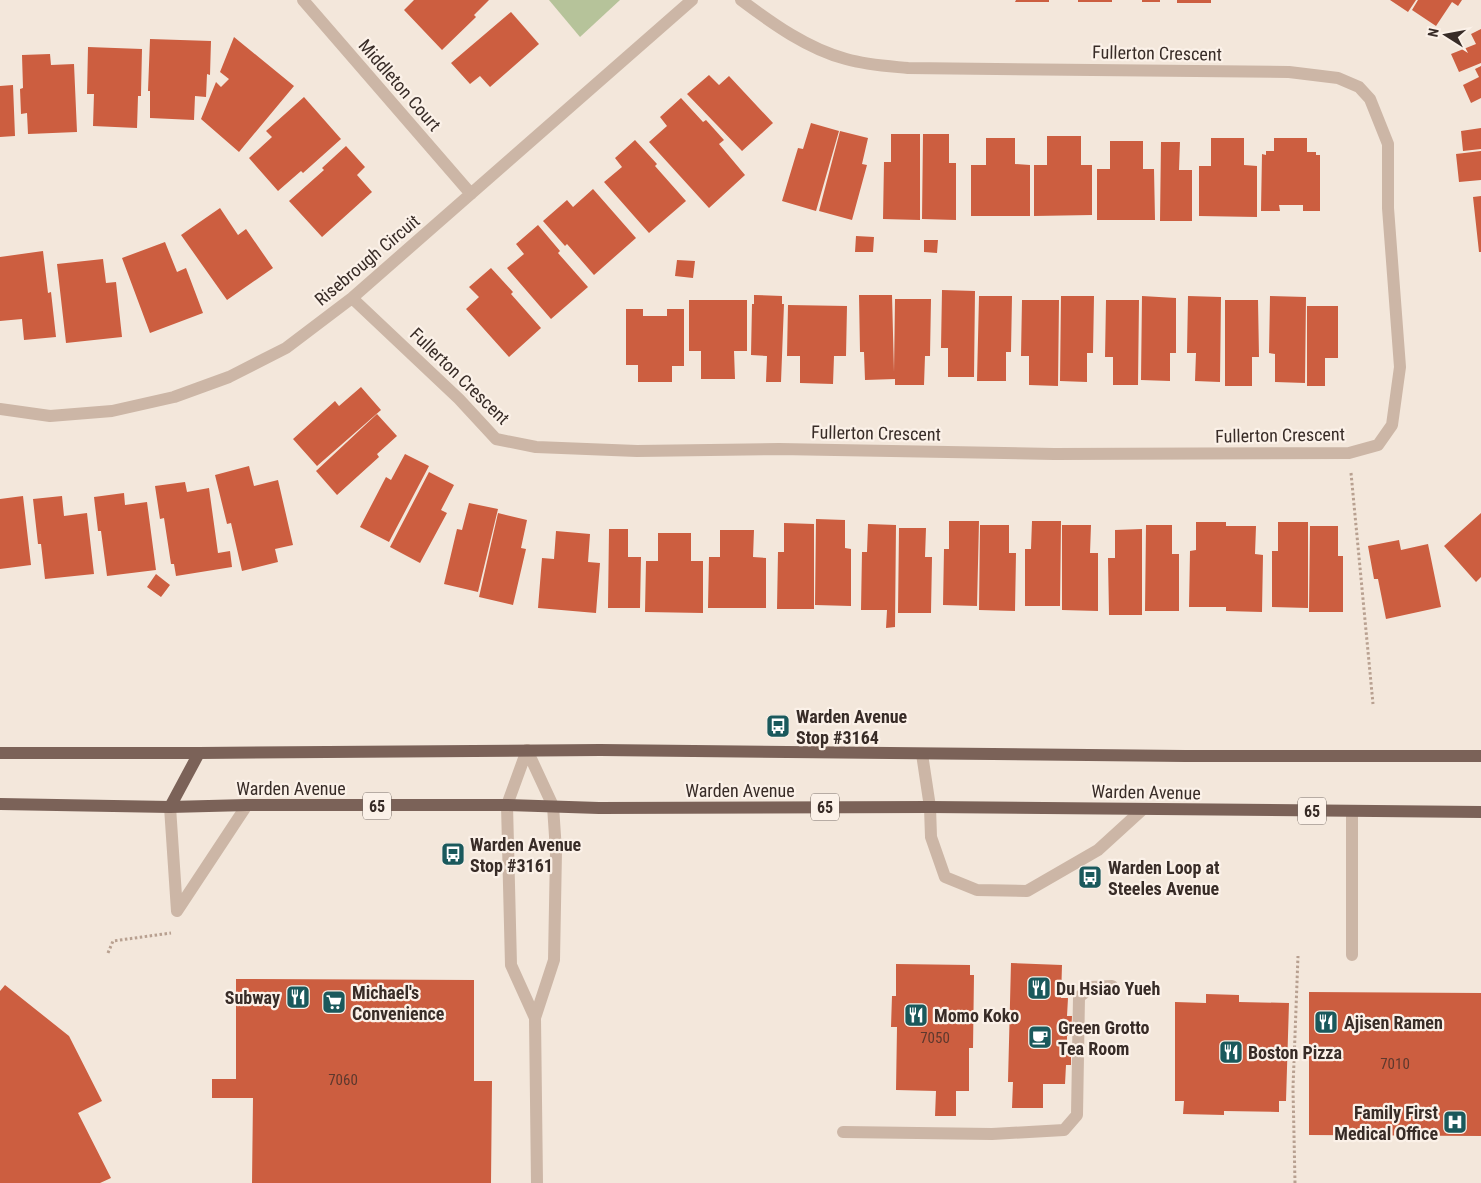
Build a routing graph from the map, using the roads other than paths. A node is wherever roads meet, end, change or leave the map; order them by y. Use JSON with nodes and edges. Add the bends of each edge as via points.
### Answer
{"nodes":[{"id":1,"x":303,"y":0,"type":"edge"},
{"id":2,"x":692,"y":0,"type":"edge"},
{"id":3,"x":741,"y":0,"type":"edge"},
{"id":4,"x":471,"y":194,"type":"junction"},
{"id":5,"x":352,"y":298,"type":"junction"},
{"id":6,"x":0,"y":409,"type":"edge"},
{"id":7,"x":527,"y":750,"type":"junction"},
{"id":8,"x":0,"y":753,"type":"edge"},
{"id":9,"x":199,"y":753,"type":"junction"},
{"id":10,"x":922,"y":754,"type":"junction"},
{"id":11,"x":1481,"y":756,"type":"edge"},
{"id":12,"x":0,"y":804,"type":"edge"},
{"id":13,"x":247,"y":805,"type":"junction"},
{"id":14,"x":170,"y":806,"type":"junction"},
{"id":15,"x":507,"y":806,"type":"junction"},
{"id":16,"x":553,"y":806,"type":"junction"},
{"id":17,"x":930,"y":807,"type":"junction"},
{"id":18,"x":1143,"y":809,"type":"junction"},
{"id":19,"x":1352,"y":811,"type":"junction"},
{"id":20,"x":1481,"y":812,"type":"edge"},
{"id":21,"x":1352,"y":955,"type":"dead end"},
{"id":22,"x":1112,"y":986,"type":"dead end"},
{"id":23,"x":535,"y":1018,"type":"junction"},
{"id":24,"x":843,"y":1132,"type":"dead end"},
{"id":25,"x":536,"y":1183,"type":"edge"}],
"edges":[{"from":1,"to":4,"type":"street","name":"Middleton Court"},
{"from":2,"to":4,"type":"street","name":"Risebrough Circuit"},
{"from":3,"to":5,"type":"street","name":"Fullerton Crescent","via":[[815,48],[872,65],[1289,72],[1338,78],[1359,87],[1370,99],[1388,144],[1388,208],[1400,367],[1392,425],[1378,445],[1349,453],[1054,454],[536,448],[496,439],[459,399]]},
{"from":4,"to":5,"type":"street","name":"Risebrough Circuit"},
{"from":5,"to":6,"type":"street","name":"Risebrough Circuit","via":[[286,348],[229,377],[174,397],[112,411],[50,416]]},
{"from":7,"to":9,"type":"main road","name":"Warden Avenue"},
{"from":7,"to":10,"type":"main road","name":"Warden Avenue"},
{"from":7,"to":15,"type":"street"},
{"from":7,"to":16,"type":"street"},
{"from":8,"to":9,"type":"main road","name":"Warden Avenue"},
{"from":9,"to":14,"type":"main road"},
{"from":10,"to":11,"type":"main road","name":"Warden Avenue"},
{"from":10,"to":17,"type":"street"},
{"from":12,"to":14,"type":"main road","name":"Warden Avenue","number":"65"},
{"from":13,"to":14,"type":"main road","name":"Warden Avenue","number":"65"},
{"from":13,"to":14,"type":"street","via":[[177,911]]},
{"from":13,"to":15,"type":"main road","name":"Warden Avenue","number":"65"},
{"from":15,"to":16,"type":"main road","name":"Warden Avenue","number":"65"},
{"from":15,"to":23,"type":"street","via":[[511,965]]},
{"from":16,"to":17,"type":"main road","name":"Warden Avenue","number":"65"},
{"from":16,"to":23,"type":"street","via":[[556,851],[554,960]]},
{"from":17,"to":18,"type":"main road","name":"Warden Avenue","number":"65"},
{"from":17,"to":18,"type":"street","via":[[932,837],[945,877],[977,890],[1027,891],[1098,850]]},
{"from":18,"to":19,"type":"main road","name":"Warden Avenue","number":"65"},
{"from":19,"to":20,"type":"main road","name":"Warden Avenue","number":"65"},
{"from":19,"to":21,"type":"street"},
{"from":22,"to":24,"type":"street","via":[[1092,986],[1079,997],[1077,1115],[1064,1130],[992,1134]]},
{"from":23,"to":25,"type":"street"}]}
